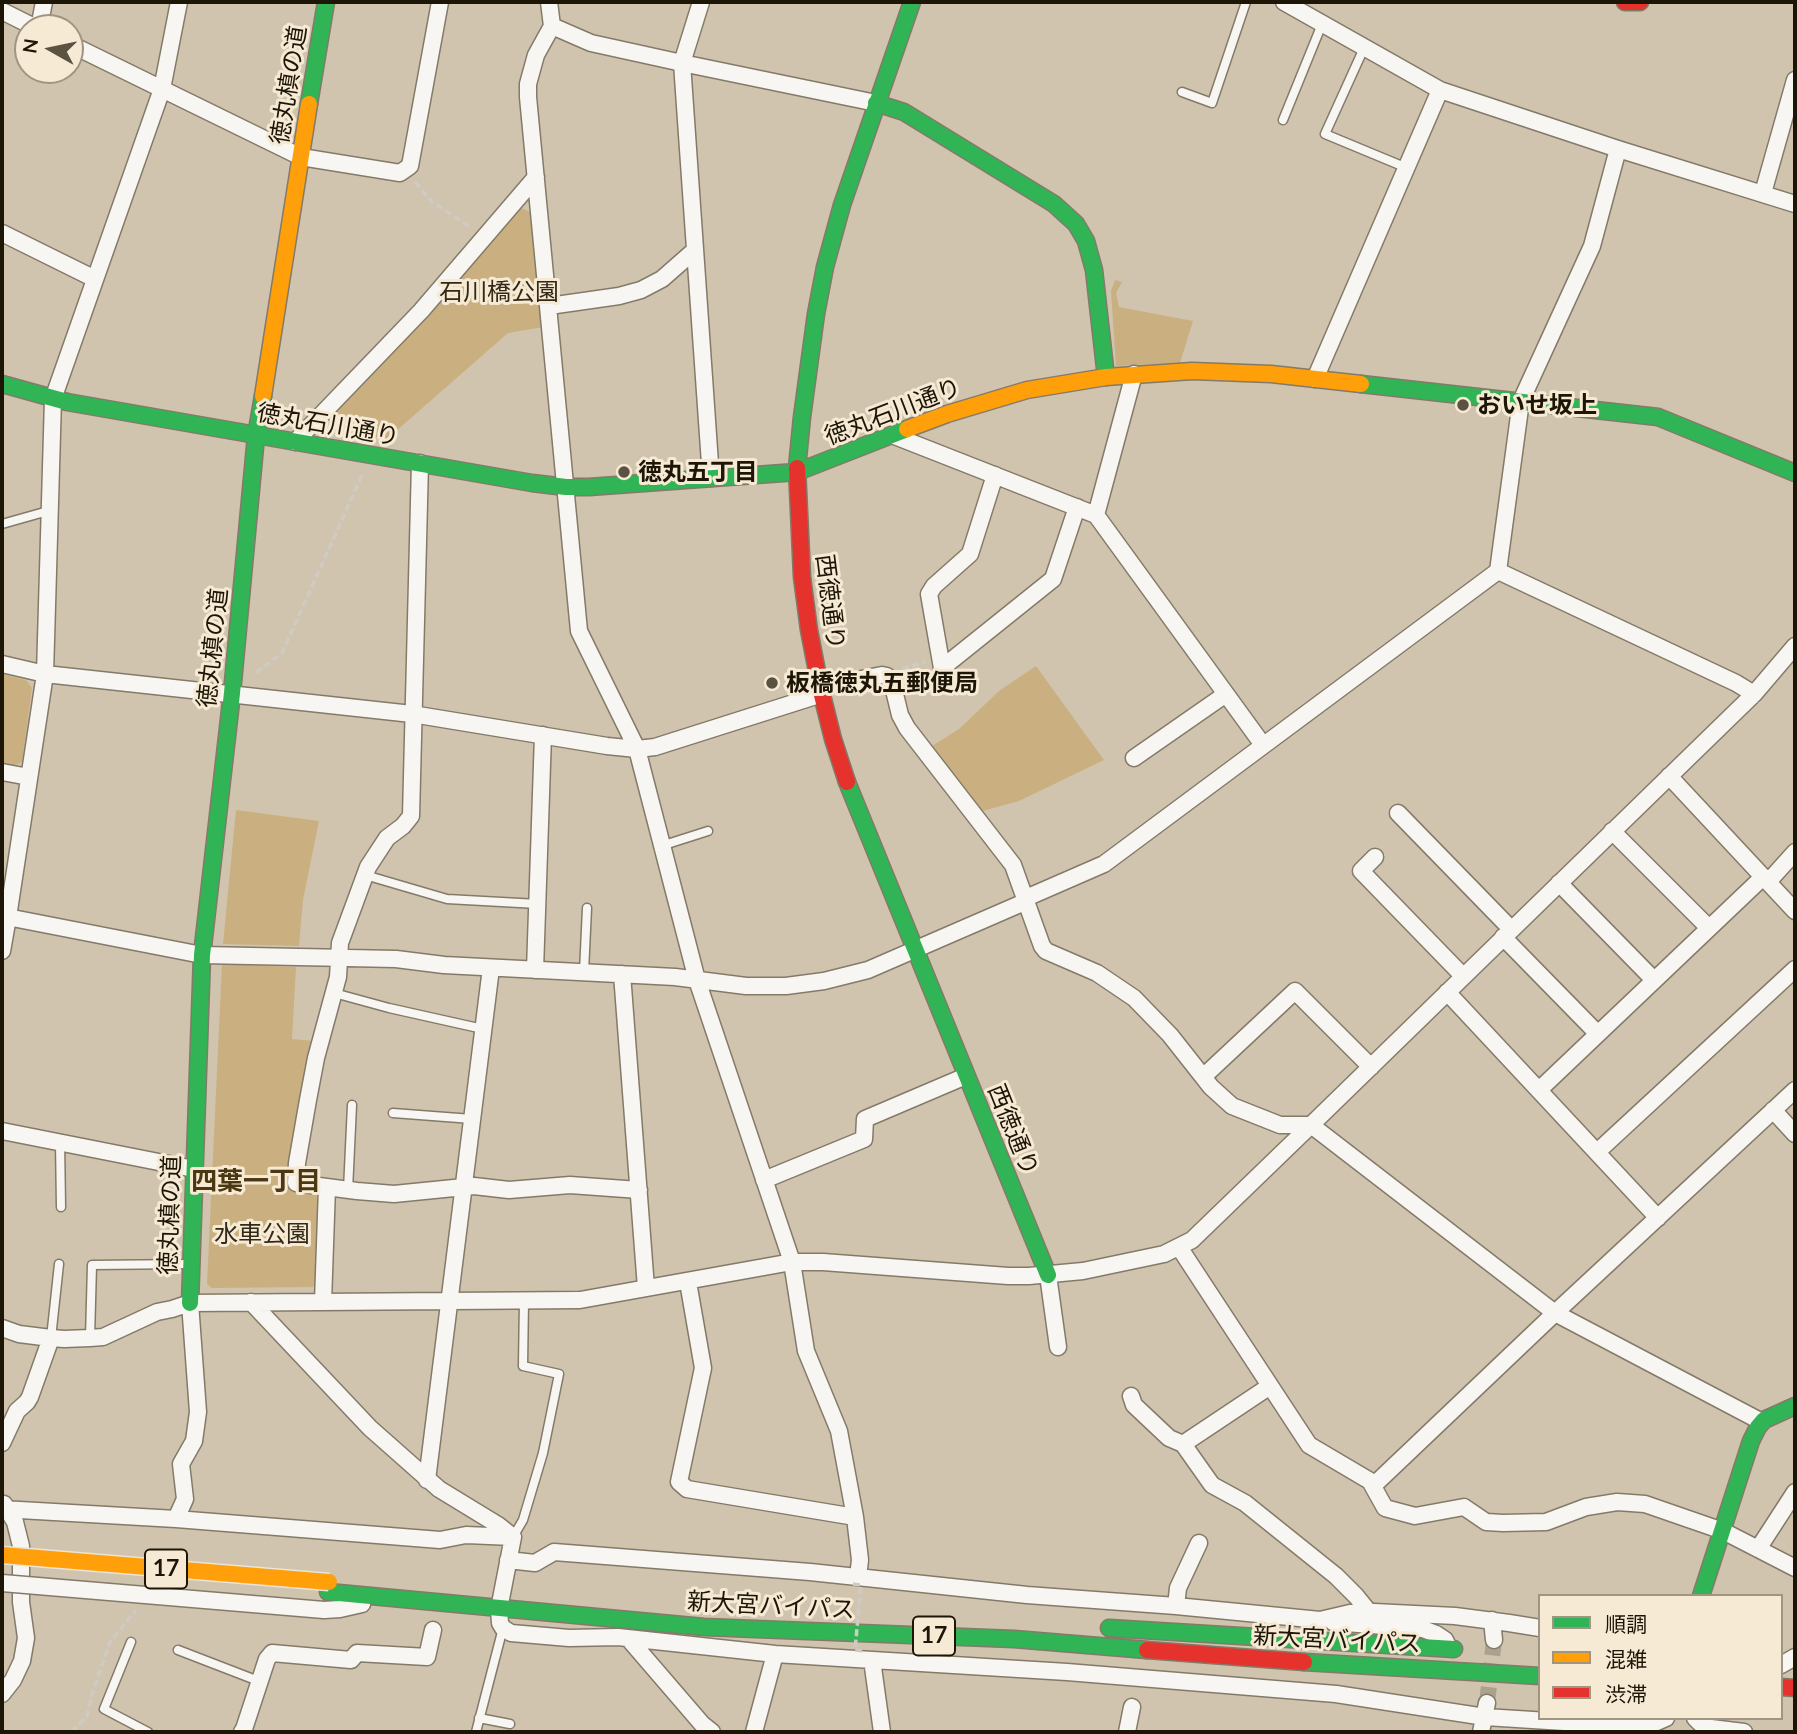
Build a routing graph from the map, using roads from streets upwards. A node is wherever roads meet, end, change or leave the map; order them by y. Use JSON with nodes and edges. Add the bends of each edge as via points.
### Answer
{"nodes":[{"id":1,"x":178,"y":2,"type":"edge"},
{"id":2,"x":326,"y":2,"type":"edge"},
{"id":3,"x":440,"y":2,"type":"edge"},
{"id":4,"x":550,"y":2,"type":"edge"},
{"id":5,"x":701,"y":2,"type":"edge"},
{"id":6,"x":912,"y":2,"type":"edge"},
{"id":7,"x":1284,"y":2,"type":"edge"},
{"id":8,"x":1625,"y":2,"type":"edge"},
{"id":9,"x":1640,"y":2,"type":"edge"},
{"id":10,"x":552,"y":26,"type":"junction"},
{"id":11,"x":84,"y":51,"type":"edge"},
{"id":12,"x":682,"y":63,"type":"junction"},
{"id":13,"x":1795,"y":80,"type":"edge"},
{"id":14,"x":162,"y":89,"type":"junction"},
{"id":15,"x":1440,"y":90,"type":"junction"},
{"id":16,"x":876,"y":103,"type":"junction"},
{"id":17,"x":1618,"y":149,"type":"junction"},
{"id":18,"x":301,"y":157,"type":"junction"},
{"id":19,"x":536,"y":177,"type":"junction"},
{"id":20,"x":1763,"y":193,"type":"junction"},
{"id":21,"x":1795,"y":204,"type":"edge"},
{"id":22,"x":2,"y":233,"type":"edge"},
{"id":23,"x":695,"y":250,"type":"junction"},
{"id":24,"x":95,"y":279,"type":"junction"},
{"id":25,"x":549,"y":306,"type":"junction"},
{"id":26,"x":1134,"y":374,"type":"junction"},
{"id":27,"x":1106,"y":377,"type":"junction"},
{"id":28,"x":1315,"y":379,"type":"junction"},
{"id":29,"x":2,"y":384,"type":"edge"},
{"id":30,"x":53,"y":399,"type":"junction"},
{"id":31,"x":1521,"y":401,"type":"junction"},
{"id":32,"x":892,"y":435,"type":"junction"},
{"id":33,"x":256,"y":436,"type":"junction"},
{"id":34,"x":295,"y":442,"type":"junction"},
{"id":35,"x":420,"y":463,"type":"junction"},
{"id":36,"x":797,"y":472,"type":"junction"},
{"id":37,"x":1795,"y":473,"type":"edge"},
{"id":38,"x":995,"y":475,"type":"junction"},
{"id":39,"x":711,"y":478,"type":"junction"},
{"id":40,"x":566,"y":487,"type":"junction"},
{"id":41,"x":1077,"y":507,"type":"junction"},
{"id":42,"x":1096,"y":514,"type":"junction"},
{"id":43,"x":1498,"y":570,"type":"junction"},
{"id":44,"x":1795,"y":646,"type":"edge"},
{"id":45,"x":2,"y":664,"type":"edge"},
{"id":46,"x":45,"y":674,"type":"junction"},
{"id":47,"x":821,"y":691,"type":"junction"},
{"id":48,"x":232,"y":693,"type":"junction"},
{"id":49,"x":1226,"y":694,"type":"junction"},
{"id":50,"x":1754,"y":694,"type":"junction"},
{"id":51,"x":412,"y":714,"type":"junction"},
{"id":52,"x":543,"y":736,"type":"junction"},
{"id":53,"x":1263,"y":745,"type":"junction"},
{"id":54,"x":637,"y":749,"type":"junction"},
{"id":55,"x":1134,"y":758,"type":"dead end"},
{"id":56,"x":2,"y":772,"type":"edge"},
{"id":57,"x":1669,"y":776,"type":"junction"},
{"id":58,"x":29,"y":778,"type":"junction"},
{"id":59,"x":1398,"y":813,"type":"dead end"},
{"id":60,"x":1612,"y":831,"type":"junction"},
{"id":61,"x":1795,"y":852,"type":"edge"},
{"id":62,"x":1375,"y":857,"type":"dead end"},
{"id":63,"x":1765,"y":879,"type":"junction"},
{"id":64,"x":1559,"y":883,"type":"junction"},
{"id":65,"x":1027,"y":900,"type":"junction"},
{"id":66,"x":1795,"y":911,"type":"edge"},
{"id":67,"x":5,"y":917,"type":"edge"},
{"id":68,"x":1709,"y":928,"type":"junction"},
{"id":69,"x":1507,"y":933,"type":"junction"},
{"id":70,"x":2,"y":950,"type":"edge"},
{"id":71,"x":914,"y":950,"type":"junction"},
{"id":72,"x":202,"y":955,"type":"junction"},
{"id":73,"x":339,"y":959,"type":"junction"},
{"id":74,"x":491,"y":968,"type":"junction"},
{"id":75,"x":1795,"y":969,"type":"edge"},
{"id":76,"x":535,"y":970,"type":"junction"},
{"id":77,"x":622,"y":974,"type":"junction"},
{"id":78,"x":1463,"y":976,"type":"junction"},
{"id":79,"x":697,"y":980,"type":"junction"},
{"id":80,"x":1654,"y":980,"type":"junction"},
{"id":81,"x":1447,"y":992,"type":"junction"},
{"id":82,"x":1598,"y":1034,"type":"junction"},
{"id":83,"x":1371,"y":1066,"type":"junction"},
{"id":84,"x":966,"y":1076,"type":"junction"},
{"id":85,"x":1203,"y":1077,"type":"junction"},
{"id":86,"x":1539,"y":1090,"type":"junction"},
{"id":87,"x":1795,"y":1090,"type":"edge"},
{"id":88,"x":1773,"y":1110,"type":"junction"},
{"id":89,"x":1311,"y":1125,"type":"junction"},
{"id":90,"x":2,"y":1131,"type":"edge"},
{"id":91,"x":1795,"y":1134,"type":"edge"},
{"id":92,"x":1597,"y":1152,"type":"junction"},
{"id":93,"x":194,"y":1169,"type":"junction"},
{"id":94,"x":764,"y":1180,"type":"junction"},
{"id":95,"x":327,"y":1187,"type":"junction"},
{"id":96,"x":464,"y":1188,"type":"junction"},
{"id":97,"x":639,"y":1190,"type":"junction"},
{"id":98,"x":1658,"y":1217,"type":"junction"},
{"id":99,"x":1179,"y":1247,"type":"junction"},
{"id":100,"x":792,"y":1262,"type":"junction"},
{"id":101,"x":1048,"y":1275,"type":"junction"},
{"id":102,"x":688,"y":1282,"type":"junction"},
{"id":103,"x":646,"y":1288,"type":"junction"},
{"id":104,"x":450,"y":1301,"type":"junction"},
{"id":105,"x":251,"y":1302,"type":"junction"},
{"id":106,"x":323,"y":1302,"type":"junction"},
{"id":107,"x":190,"y":1303,"type":"junction"},
{"id":108,"x":1555,"y":1313,"type":"junction"},
{"id":109,"x":2,"y":1328,"type":"edge"},
{"id":110,"x":51,"y":1338,"type":"junction"},
{"id":111,"x":1058,"y":1347,"type":"dead end"},
{"id":112,"x":1270,"y":1386,"type":"junction"},
{"id":113,"x":1131,"y":1396,"type":"dead end"},
{"id":114,"x":1795,"y":1406,"type":"edge"},
{"id":115,"x":1762,"y":1423,"type":"junction"},
{"id":116,"x":2,"y":1443,"type":"edge"},
{"id":117,"x":1183,"y":1444,"type":"junction"},
{"id":118,"x":427,"y":1480,"type":"junction"},
{"id":119,"x":1373,"y":1486,"type":"junction"},
{"id":120,"x":1795,"y":1492,"type":"edge"},
{"id":121,"x":4,"y":1507,"type":"edge"},
{"id":122,"x":855,"y":1517,"type":"junction"},
{"id":123,"x":176,"y":1519,"type":"junction"},
{"id":124,"x":1723,"y":1531,"type":"junction"},
{"id":125,"x":513,"y":1537,"type":"junction"},
{"id":126,"x":1199,"y":1543,"type":"dead end"},
{"id":127,"x":1758,"y":1549,"type":"junction"},
{"id":128,"x":2,"y":1555,"type":"edge"},
{"id":129,"x":508,"y":1560,"type":"junction"},
{"id":130,"x":2,"y":1565,"type":"edge"},
{"id":131,"x":1795,"y":1568,"type":"edge"},
{"id":132,"x":856,"y":1581,"type":"junction"},
{"id":133,"x":2,"y":1583,"type":"edge"},
{"id":134,"x":329,"y":1587,"type":"junction"},
{"id":135,"x":1702,"y":1594,"type":"edge"},
{"id":136,"x":543,"y":1596,"type":"dead end"},
{"id":137,"x":384,"y":1598,"type":"junction"},
{"id":138,"x":501,"y":1602,"type":"junction"},
{"id":139,"x":1176,"y":1606,"type":"junction"},
{"id":140,"x":1368,"y":1612,"type":"junction"},
{"id":141,"x":1320,"y":1620,"type":"junction"},
{"id":142,"x":1492,"y":1620,"type":"junction"},
{"id":143,"x":1094,"y":1627,"type":"dead end"},
{"id":144,"x":1538,"y":1629,"type":"edge"},
{"id":145,"x":433,"y":1630,"type":"dead end"},
{"id":146,"x":628,"y":1638,"type":"junction"},
{"id":147,"x":1450,"y":1649,"type":"junction"},
{"id":148,"x":1490,"y":1650,"type":"joint"},
{"id":149,"x":775,"y":1654,"type":"junction"},
{"id":150,"x":867,"y":1656,"type":"junction"},
{"id":151,"x":1538,"y":1676,"type":"edge"},
{"id":152,"x":2,"y":1694,"type":"edge"},
{"id":153,"x":1132,"y":1707,"type":"dead end"},
{"id":154,"x":1484,"y":1717,"type":"edge"},
{"id":155,"x":1661,"y":1720,"type":"edge"},
{"id":156,"x":1697,"y":1720,"type":"edge"},
{"id":157,"x":1557,"y":1727,"type":"edge"},
{"id":158,"x":242,"y":1732,"type":"edge"},
{"id":159,"x":712,"y":1732,"type":"edge"},
{"id":160,"x":754,"y":1732,"type":"edge"},
{"id":161,"x":882,"y":1732,"type":"edge"},
{"id":162,"x":1127,"y":1732,"type":"edge"},
{"id":163,"x":1744,"y":1732,"type":"edge"}],
"edges":[{"from":1,"to":14,"type":"street"},
{"from":2,"to":18,"type":"main road","name":"徳丸槙の道"},
{"from":3,"to":18,"type":"street","via":[[410,166],[400,173]]},
{"from":4,"to":10,"type":"street"},
{"from":5,"to":12,"type":"street"},
{"from":6,"to":16,"type":"main road","name":"西徳通り"},
{"from":7,"to":15,"type":"street"},
{"from":8,"to":9,"type":"main road"},
{"from":10,"to":12,"type":"street","via":[[591,43]]},
{"from":10,"to":19,"type":"street","via":[[528,83]]},
{"from":11,"to":14,"type":"street"},
{"from":12,"to":16,"type":"street"},
{"from":12,"to":23,"type":"street"},
{"from":13,"to":20,"type":"street"},
{"from":14,"to":18,"type":"street"},
{"from":14,"to":24,"type":"street"},
{"from":15,"to":17,"type":"street"},
{"from":15,"to":28,"type":"street"},
{"from":16,"to":27,"type":"main road","via":[[904,112],[1054,204],[1076,224],[1094,270]]},
{"from":16,"to":36,"type":"main road","name":"西徳通り","via":[[825,267],[808,359]]},
{"from":17,"to":20,"type":"street"},
{"from":17,"to":31,"type":"street","via":[[1592,246]]},
{"from":18,"to":33,"type":"main road","name":"徳丸槙の道"},
{"from":19,"to":25,"type":"street"},
{"from":19,"to":34,"type":"street","via":[[421,311]]},
{"from":20,"to":21,"type":"street"},
{"from":22,"to":24,"type":"street"},
{"from":23,"to":25,"type":"street","via":[[662,279],[641,290]]},
{"from":23,"to":39,"type":"street"},
{"from":24,"to":30,"type":"street"},
{"from":25,"to":40,"type":"street"},
{"from":26,"to":27,"type":"main road","name":"徳丸石川通り"},
{"from":26,"to":28,"type":"main road","name":"徳丸石川通り","via":[[1233,372]]},
{"from":26,"to":42,"type":"street"},
{"from":27,"to":32,"type":"main road","name":"徳丸石川通り","via":[[1027,390]]},
{"from":28,"to":31,"type":"main road","name":"徳丸石川通り"},
{"from":29,"to":30,"type":"main road","name":"徳丸石川通り"},
{"from":30,"to":33,"type":"main road","name":"徳丸石川通り"},
{"from":30,"to":46,"type":"street"},
{"from":31,"to":37,"type":"main road","name":"徳丸石川通り","via":[[1658,417]]},
{"from":31,"to":43,"type":"street"},
{"from":32,"to":36,"type":"main road","name":"徳丸石川通り"},
{"from":32,"to":38,"type":"street"},
{"from":33,"to":34,"type":"main road","name":"徳丸石川通り"},
{"from":33,"to":48,"type":"main road","name":"徳丸槙の道"},
{"from":34,"to":35,"type":"main road","name":"徳丸石川通り"},
{"from":35,"to":40,"type":"main road","name":"徳丸石川通り"},
{"from":35,"to":51,"type":"street"},
{"from":36,"to":39,"type":"main road","name":"徳丸石川通り"},
{"from":36,"to":47,"type":"main road","name":"西徳通り","via":[[802,577]]},
{"from":38,"to":41,"type":"street"},
{"from":38,"to":41,"type":"street","via":[[970,554],[929,594],[933,660],[942,668],[1053,579]]},
{"from":39,"to":40,"type":"main road","name":"徳丸石川通り"},
{"from":40,"to":54,"type":"street","via":[[579,631]]},
{"from":41,"to":42,"type":"street"},
{"from":42,"to":49,"type":"street"},
{"from":43,"to":50,"type":"street"},
{"from":43,"to":53,"type":"street"},
{"from":44,"to":50,"type":"street"},
{"from":45,"to":46,"type":"street"},
{"from":46,"to":48,"type":"street"},
{"from":46,"to":58,"type":"street"},
{"from":47,"to":54,"type":"street"},
{"from":47,"to":65,"type":"street","via":[[893,673],[900,715],[907,728],[1013,865]]},
{"from":47,"to":71,"type":"main road","name":"西徳通り","via":[[851,795]]},
{"from":48,"to":51,"type":"street"},
{"from":48,"to":72,"type":"main road","name":"徳丸槙の道"},
{"from":49,"to":53,"type":"street"},
{"from":49,"to":55,"type":"street"},
{"from":50,"to":57,"type":"street"},
{"from":51,"to":52,"type":"street"},
{"from":51,"to":73,"type":"street","via":[[411,816],[387,838],[368,867],[340,943]]},
{"from":52,"to":54,"type":"street"},
{"from":52,"to":76,"type":"street"},
{"from":53,"to":65,"type":"street","via":[[1104,864]]},
{"from":54,"to":79,"type":"street"},
{"from":56,"to":58,"type":"street"},
{"from":57,"to":60,"type":"street"},
{"from":57,"to":63,"type":"street"},
{"from":58,"to":67,"type":"street"},
{"from":59,"to":69,"type":"street"},
{"from":60,"to":64,"type":"street"},
{"from":60,"to":68,"type":"street"},
{"from":61,"to":63,"type":"street"},
{"from":62,"to":78,"type":"street","via":[[1361,871]]},
{"from":63,"to":66,"type":"street"},
{"from":63,"to":68,"type":"street"},
{"from":64,"to":69,"type":"street"},
{"from":64,"to":80,"type":"street"},
{"from":65,"to":71,"type":"street"},
{"from":65,"to":85,"type":"street","via":[[1046,951],[1097,973],[1134,998]]},
{"from":67,"to":70,"type":"street"},
{"from":67,"to":72,"type":"street"},
{"from":68,"to":80,"type":"street"},
{"from":69,"to":78,"type":"street"},
{"from":69,"to":82,"type":"street"},
{"from":71,"to":79,"type":"street","via":[[868,970],[824,981],[746,986]]},
{"from":71,"to":84,"type":"main road","name":"西徳通り"},
{"from":72,"to":73,"type":"street"},
{"from":72,"to":93,"type":"main road","name":"徳丸槙の道"},
{"from":73,"to":74,"type":"street"},
{"from":73,"to":95,"type":"street","via":[[307,1100],[296,1183]]},
{"from":74,"to":76,"type":"street"},
{"from":74,"to":96,"type":"street"},
{"from":75,"to":92,"type":"street"},
{"from":76,"to":77,"type":"street"},
{"from":77,"to":79,"type":"street"},
{"from":77,"to":97,"type":"street"},
{"from":78,"to":81,"type":"street"},
{"from":79,"to":94,"type":"street"},
{"from":80,"to":82,"type":"street"},
{"from":81,"to":83,"type":"street"},
{"from":81,"to":86,"type":"street"},
{"from":82,"to":86,"type":"street"},
{"from":83,"to":85,"type":"street","via":[[1295,991]]},
{"from":83,"to":89,"type":"street"},
{"from":84,"to":94,"type":"street","via":[[865,1119],[864,1139]]},
{"from":84,"to":101,"type":"main road","name":"西徳通り"},
{"from":85,"to":89,"type":"street","via":[[1232,1106],[1280,1125]]},
{"from":86,"to":92,"type":"street"},
{"from":87,"to":88,"type":"street"},
{"from":88,"to":91,"type":"street"},
{"from":88,"to":98,"type":"street"},
{"from":89,"to":99,"type":"street","via":[[1192,1240]]},
{"from":89,"to":108,"type":"street"},
{"from":90,"to":93,"type":"street"},
{"from":92,"to":98,"type":"street"},
{"from":93,"to":107,"type":"main road","name":"徳丸槙の道"},
{"from":94,"to":100,"type":"street"},
{"from":95,"to":96,"type":"street","via":[[394,1194]]},
{"from":95,"to":106,"type":"street"},
{"from":96,"to":97,"type":"street","via":[[570,1185]]},
{"from":96,"to":104,"type":"street"},
{"from":97,"to":103,"type":"street"},
{"from":98,"to":108,"type":"street"},
{"from":99,"to":101,"type":"street","via":[[1164,1254]]},
{"from":99,"to":112,"type":"street"},
{"from":100,"to":101,"type":"street"},
{"from":100,"to":102,"type":"street"},
{"from":100,"to":122,"type":"street","via":[[806,1351],[839,1431]]},
{"from":101,"to":111,"type":"street","name":"西徳通り"},
{"from":102,"to":103,"type":"street"},
{"from":102,"to":122,"type":"street","via":[[703,1368],[679,1482],[687,1489]]},
{"from":103,"to":104,"type":"street","via":[[580,1300]]},
{"from":104,"to":106,"type":"street"},
{"from":104,"to":118,"type":"street"},
{"from":105,"to":106,"type":"street"},
{"from":105,"to":107,"type":"street"},
{"from":105,"to":118,"type":"street","via":[[370,1429]]},
{"from":107,"to":110,"type":"street","via":[[156,1312],[103,1337]]},
{"from":107,"to":123,"type":"street","via":[[198,1412],[194,1441],[181,1464],[184,1499]]},
{"from":108,"to":115,"type":"street"},
{"from":108,"to":119,"type":"street"},
{"from":109,"to":110,"type":"street"},
{"from":110,"to":116,"type":"street","via":[[30,1397],[17,1411]]},
{"from":112,"to":117,"type":"street"},
{"from":112,"to":119,"type":"street","via":[[1309,1445]]},
{"from":113,"to":117,"type":"street","via":[[1134,1405],[1169,1438]]},
{"from":114,"to":115,"type":"main road"},
{"from":115,"to":124,"type":"main road","via":[[1751,1441]]},
{"from":117,"to":140,"type":"street","via":[[1212,1485],[1245,1503],[1336,1576]]},
{"from":118,"to":125,"type":"street"},
{"from":119,"to":124,"type":"street","via":[[1385,1508],[1415,1516],[1464,1507],[1486,1522],[1546,1522],[1586,1507],[1617,1502],[1645,1504]]},
{"from":120,"to":127,"type":"street"},
{"from":121,"to":123,"type":"street"},
{"from":121,"to":152,"type":"street","via":[[15,1522],[21,1546],[26,1638],[22,1661]]},
{"from":122,"to":132,"type":"street","via":[[860,1560]]},
{"from":123,"to":125,"type":"street","via":[[440,1540],[466,1535]]},
{"from":124,"to":127,"type":"street"},
{"from":124,"to":135,"type":"main road"},
{"from":125,"to":129,"type":"street"},
{"from":126,"to":139,"type":"street","via":[[1178,1588]]},
{"from":127,"to":131,"type":"street"},
{"from":128,"to":134,"type":"main road","name":"新大宮バイパス","number":"17","bridge":true},
{"from":129,"to":132,"type":"street","via":[[535,1563],[554,1552]]},
{"from":129,"to":138,"type":"street"},
{"from":130,"to":134,"type":"main road","name":"新大宮バイパス","number":"17"},
{"from":132,"to":139,"type":"street"},
{"from":133,"to":137,"type":"street","number":"17","bridge":true,"via":[[324,1609]]},
{"from":134,"to":137,"type":"main road","name":"新大宮バイパス","number":"17"},
{"from":134,"to":138,"type":"main road","name":"新大宮バイパス","number":"17"},
{"from":136,"to":138,"type":"main road","name":"新大宮バイパス","number":"17"},
{"from":137,"to":138,"type":"main road","name":"新大宮バイパス","number":"17"},
{"from":138,"to":146,"type":"street","via":[[500,1623],[511,1633]]},
{"from":138,"to":151,"type":"main road","name":"新大宮バイパス","number":"17","via":[[704,1627],[1014,1639]]},
{"from":139,"to":141,"type":"street"},
{"from":140,"to":141,"type":"street"},
{"from":140,"to":142,"type":"street"},
{"from":141,"to":147,"type":"street","via":[[1423,1629],[1436,1633]]},
{"from":142,"to":144,"type":"street"},
{"from":142,"to":148,"type":"street"},
{"from":143,"to":147,"type":"main road","name":"新大宮バイパス"},
{"from":145,"to":158,"type":"street","via":[[427,1657],[357,1653],[351,1660],[272,1653]]},
{"from":146,"to":149,"type":"street"},
{"from":146,"to":159,"type":"street"},
{"from":147,"to":148,"type":"main road","name":"新大宮バイパス"},
{"from":149,"to":150,"type":"street"},
{"from":149,"to":160,"type":"street"},
{"from":150,"to":154,"type":"street","via":[[1336,1694]]},
{"from":150,"to":161,"type":"street"},
{"from":153,"to":162,"type":"street"},
{"from":154,"to":157,"type":"street"},
{"from":155,"to":157,"type":"street","via":[[1650,1725]]},
{"from":156,"to":163,"type":"street","via":[[1712,1728]]}]}
